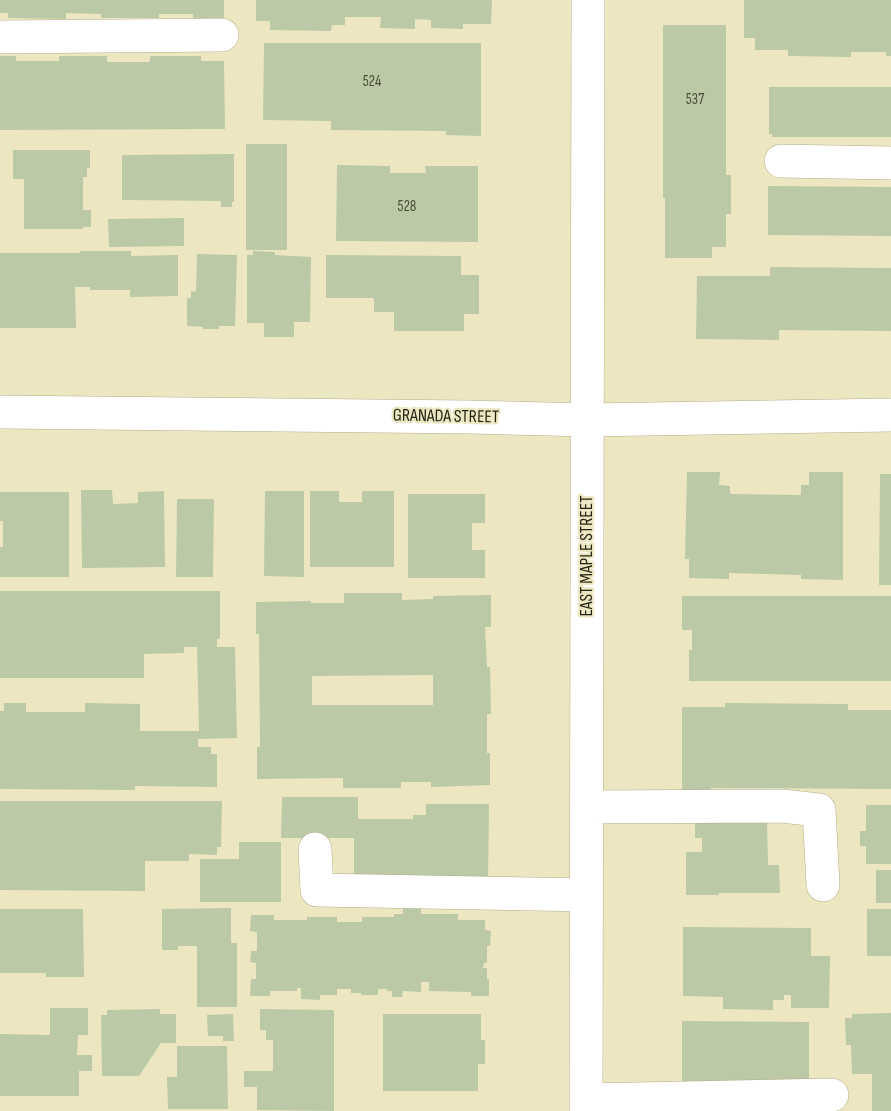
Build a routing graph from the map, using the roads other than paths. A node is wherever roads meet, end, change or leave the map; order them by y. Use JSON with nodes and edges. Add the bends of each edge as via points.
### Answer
{"nodes":[{"id":1,"x":588,"y":0,"type":"edge"},
{"id":2,"x":222,"y":35,"type":"dead end"},
{"id":3,"x":0,"y":37,"type":"edge"},
{"id":4,"x":781,"y":160,"type":"dead end"},
{"id":5,"x":891,"y":163,"type":"edge"},
{"id":6,"x":0,"y":412,"type":"edge"},
{"id":7,"x":891,"y":415,"type":"edge"},
{"id":8,"x":588,"y":420,"type":"junction"},
{"id":9,"x":587,"y":807,"type":"junction"},
{"id":10,"x":315,"y":849,"type":"dead end"},
{"id":11,"x":823,"y":885,"type":"dead end"},
{"id":12,"x":587,"y":895,"type":"junction"},
{"id":13,"x":832,"y":1095,"type":"dead end"},
{"id":14,"x":586,"y":1105,"type":"edge"}],
"edges":[{"from":1,"to":8,"type":"street","name":"EAST MAPLE STREET"},
{"from":2,"to":3,"type":"street"},
{"from":4,"to":5,"type":"street"},
{"from":6,"to":8,"type":"street","name":"GRANADA STREET"},
{"from":7,"to":8,"type":"street","name":"GRANADA STREET"},
{"from":8,"to":9,"type":"street","name":"EAST MAPLE STREET"},
{"from":9,"to":11,"type":"street","via":[[781,806],[819,810]]},
{"from":9,"to":12,"type":"street","name":"EAST MAPLE STREET"},
{"from":10,"to":12,"type":"street","via":[[317,890]]},
{"from":12,"to":14,"type":"street","name":"EAST MAPLE STREET"},
{"from":13,"to":14,"type":"street"}]}
